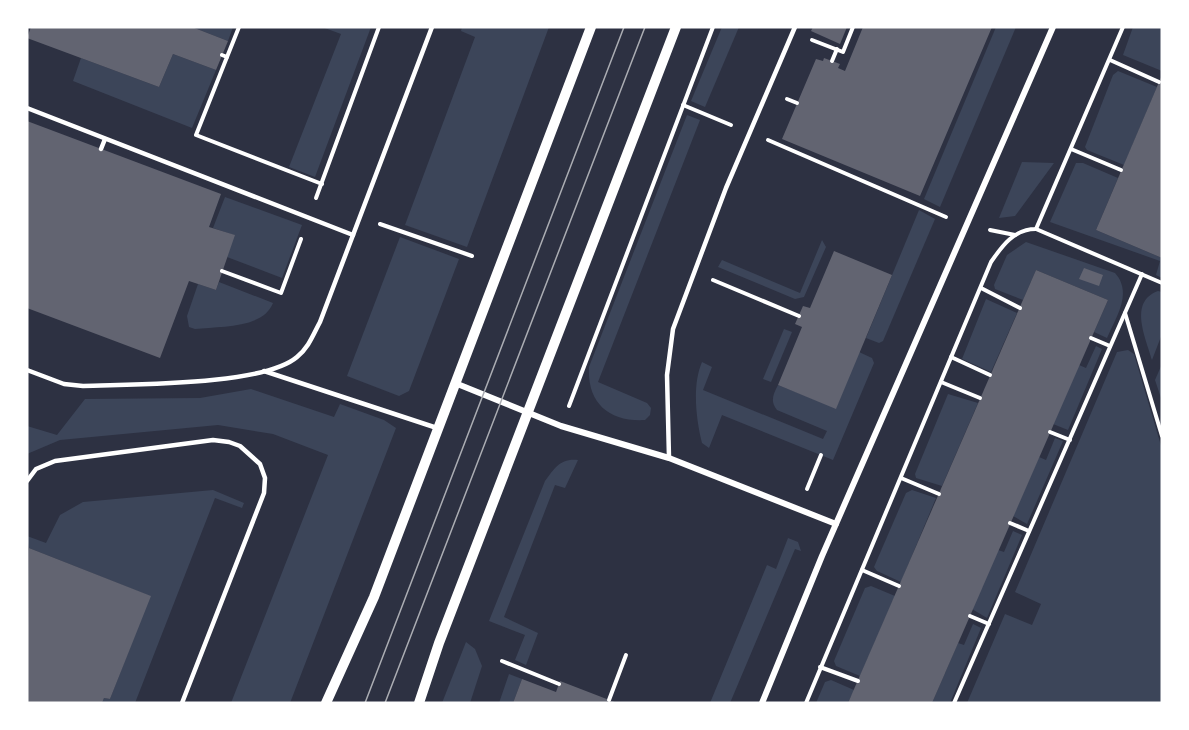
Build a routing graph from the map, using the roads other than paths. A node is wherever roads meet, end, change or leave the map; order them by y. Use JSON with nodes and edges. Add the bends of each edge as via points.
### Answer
{"nodes":[{"id":1,"x":432,"y":27,"type":"edge"},
{"id":2,"x":591,"y":27,"type":"edge"},
{"id":3,"x":676,"y":27,"type":"edge"},
{"id":4,"x":795,"y":27,"type":"edge"},
{"id":5,"x":1053,"y":27,"type":"edge"},
{"id":6,"x":27,"y":108,"type":"edge"},
{"id":7,"x":105,"y":139,"type":"junction"},
{"id":8,"x":101,"y":149,"type":"dead end"},
{"id":9,"x":184,"y":171,"type":"junction"},
{"id":10,"x":181,"y":180,"type":"dead end"},
{"id":11,"x":353,"y":235,"type":"junction"},
{"id":12,"x":27,"y":370,"type":"edge"},
{"id":13,"x":261,"y":371,"type":"junction"},
{"id":14,"x":455,"y":382,"type":"junction"},
{"id":15,"x":527,"y":411,"type":"junction"},
{"id":16,"x":437,"y":428,"type":"junction"},
{"id":17,"x":669,"y":458,"type":"junction"},
{"id":18,"x":27,"y":481,"type":"edge"},
{"id":19,"x":836,"y":524,"type":"junction"},
{"id":20,"x":182,"y":703,"type":"edge"},
{"id":21,"x":326,"y":703,"type":"edge"},
{"id":22,"x":419,"y":703,"type":"edge"},
{"id":23,"x":762,"y":703,"type":"edge"}],
"edges":[{"from":1,"to":11,"type":"lane"},
{"from":2,"to":14,"type":"street"},
{"from":3,"to":15,"type":"street"},
{"from":4,"to":17,"type":"lane","via":[[693,271],[670,344]]},
{"from":5,"to":19,"type":"street"},
{"from":6,"to":7,"type":"lane"},
{"from":7,"to":8,"type":"lane"},
{"from":7,"to":9,"type":"lane"},
{"from":9,"to":10,"type":"lane"},
{"from":9,"to":11,"type":"lane"},
{"from":11,"to":13,"type":"lane","via":[[309,345],[282,366]]},
{"from":12,"to":13,"type":"lane","via":[[64,384],[83,386],[211,381]]},
{"from":13,"to":16,"type":"lane"},
{"from":14,"to":15,"type":"street"},
{"from":14,"to":16,"type":"street"},
{"from":15,"to":17,"type":"street","via":[[561,426]]},
{"from":15,"to":22,"type":"street"},
{"from":16,"to":21,"type":"street","via":[[374,597]]},
{"from":17,"to":19,"type":"street"},
{"from":18,"to":20,"type":"lane","via":[[36,469],[56,461],[213,440],[240,446],[260,464],[265,478],[264,493]]},
{"from":19,"to":23,"type":"street"}]}
